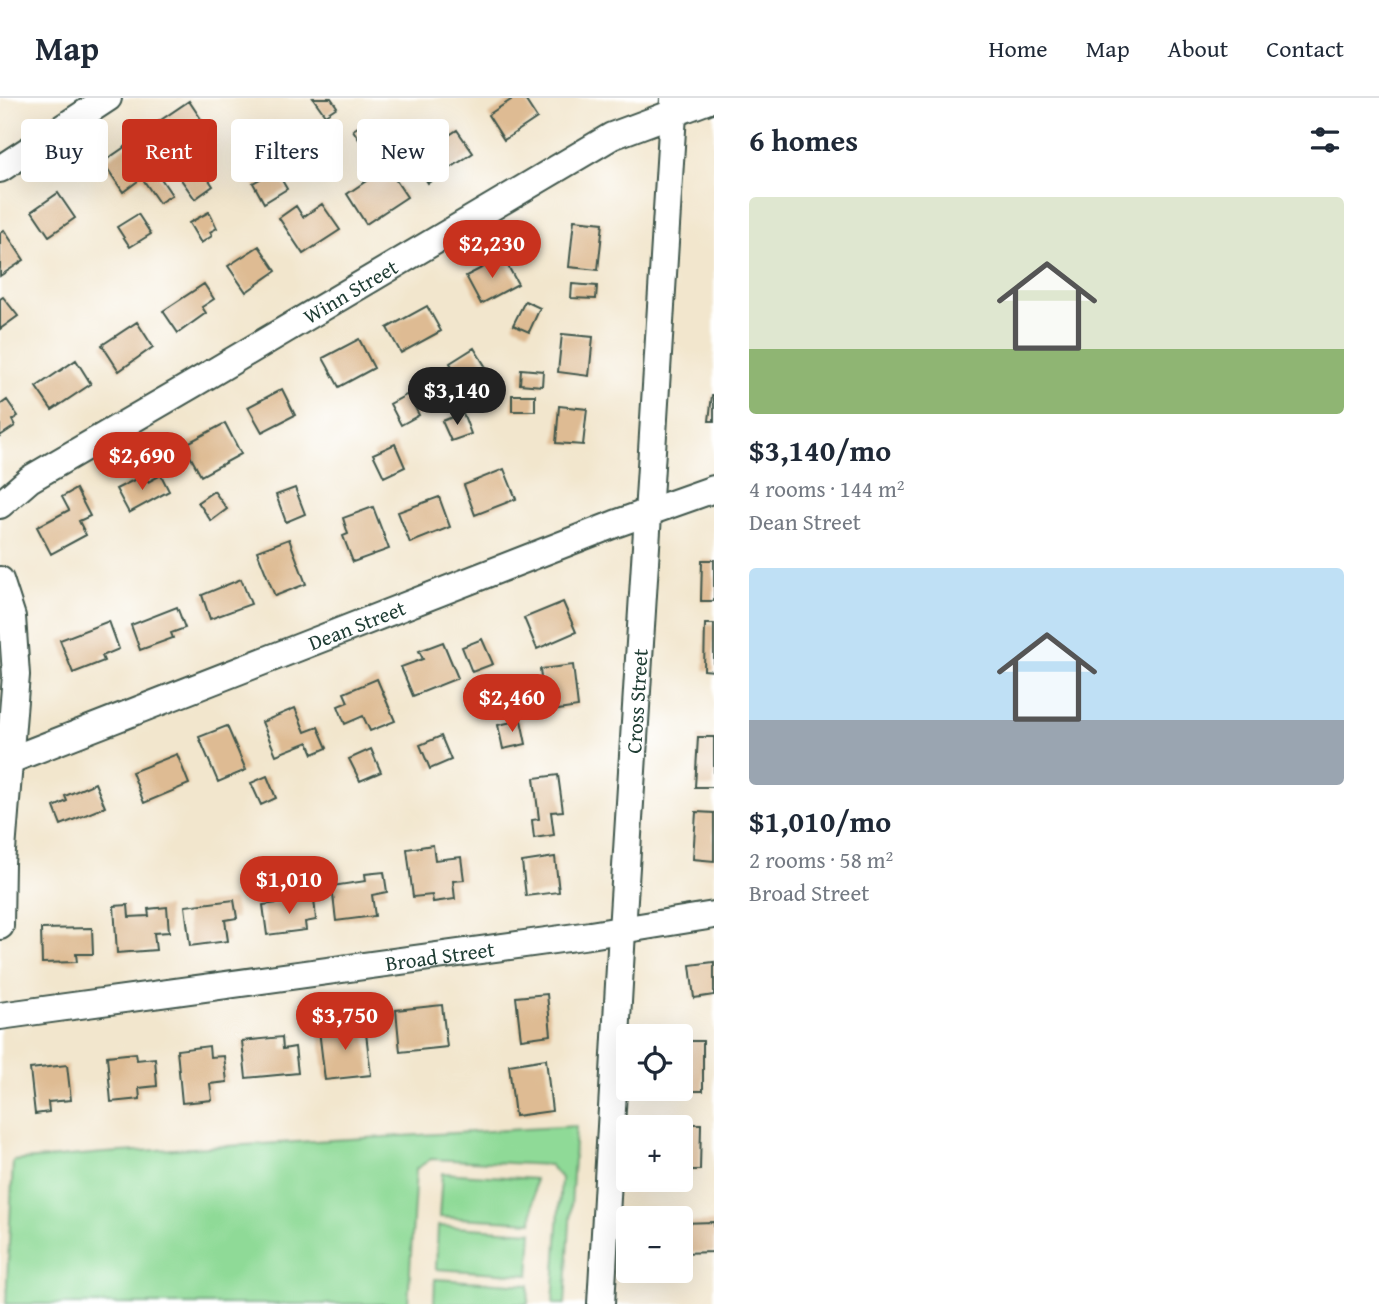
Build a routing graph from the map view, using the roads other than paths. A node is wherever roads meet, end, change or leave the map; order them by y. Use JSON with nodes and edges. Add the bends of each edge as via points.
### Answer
{"nodes":[{"id":1,"x":108,"y":98,"type":"edge"},
{"id":2,"x":714,"y":98,"type":"edge"},
{"id":3,"x":673,"y":105,"type":"edge"},
{"id":4,"x":0,"y":169,"type":"edge"},
{"id":5,"x":714,"y":489,"type":"edge"},
{"id":6,"x":0,"y":505,"type":"edge"},
{"id":7,"x":648,"y":511,"type":"junction"},
{"id":8,"x":0,"y":580,"type":"edge"},
{"id":9,"x":5,"y":762,"type":"edge"},
{"id":10,"x":714,"y":915,"type":"edge"},
{"id":11,"x":0,"y":926,"type":"edge"},
{"id":12,"x":622,"y":931,"type":"junction"},
{"id":13,"x":0,"y":1016,"type":"edge"},
{"id":14,"x":601,"y":1304,"type":"edge"}],
"edges":[{"from":1,"to":4,"type":"street"},
{"from":2,"to":3,"type":"street","name":"Winn Street"},
{"from":3,"to":6,"type":"street","name":"Winn Street","via":[[612,136],[30,479]]},
{"from":3,"to":7,"type":"street","name":"Cross Street"},
{"from":5,"to":7,"type":"street","name":"Dean Street"},
{"from":7,"to":9,"type":"street","name":"Dean Street"},
{"from":7,"to":12,"type":"street","name":"Cross Street"},
{"from":8,"to":9,"type":"street","via":[[12,617],[16,675]]},
{"from":9,"to":11,"type":"street"},
{"from":10,"to":12,"type":"street","name":"Broad Street"},
{"from":12,"to":13,"type":"street","name":"Broad Street"},
{"from":12,"to":14,"type":"street","name":"Cross Street"}]}
